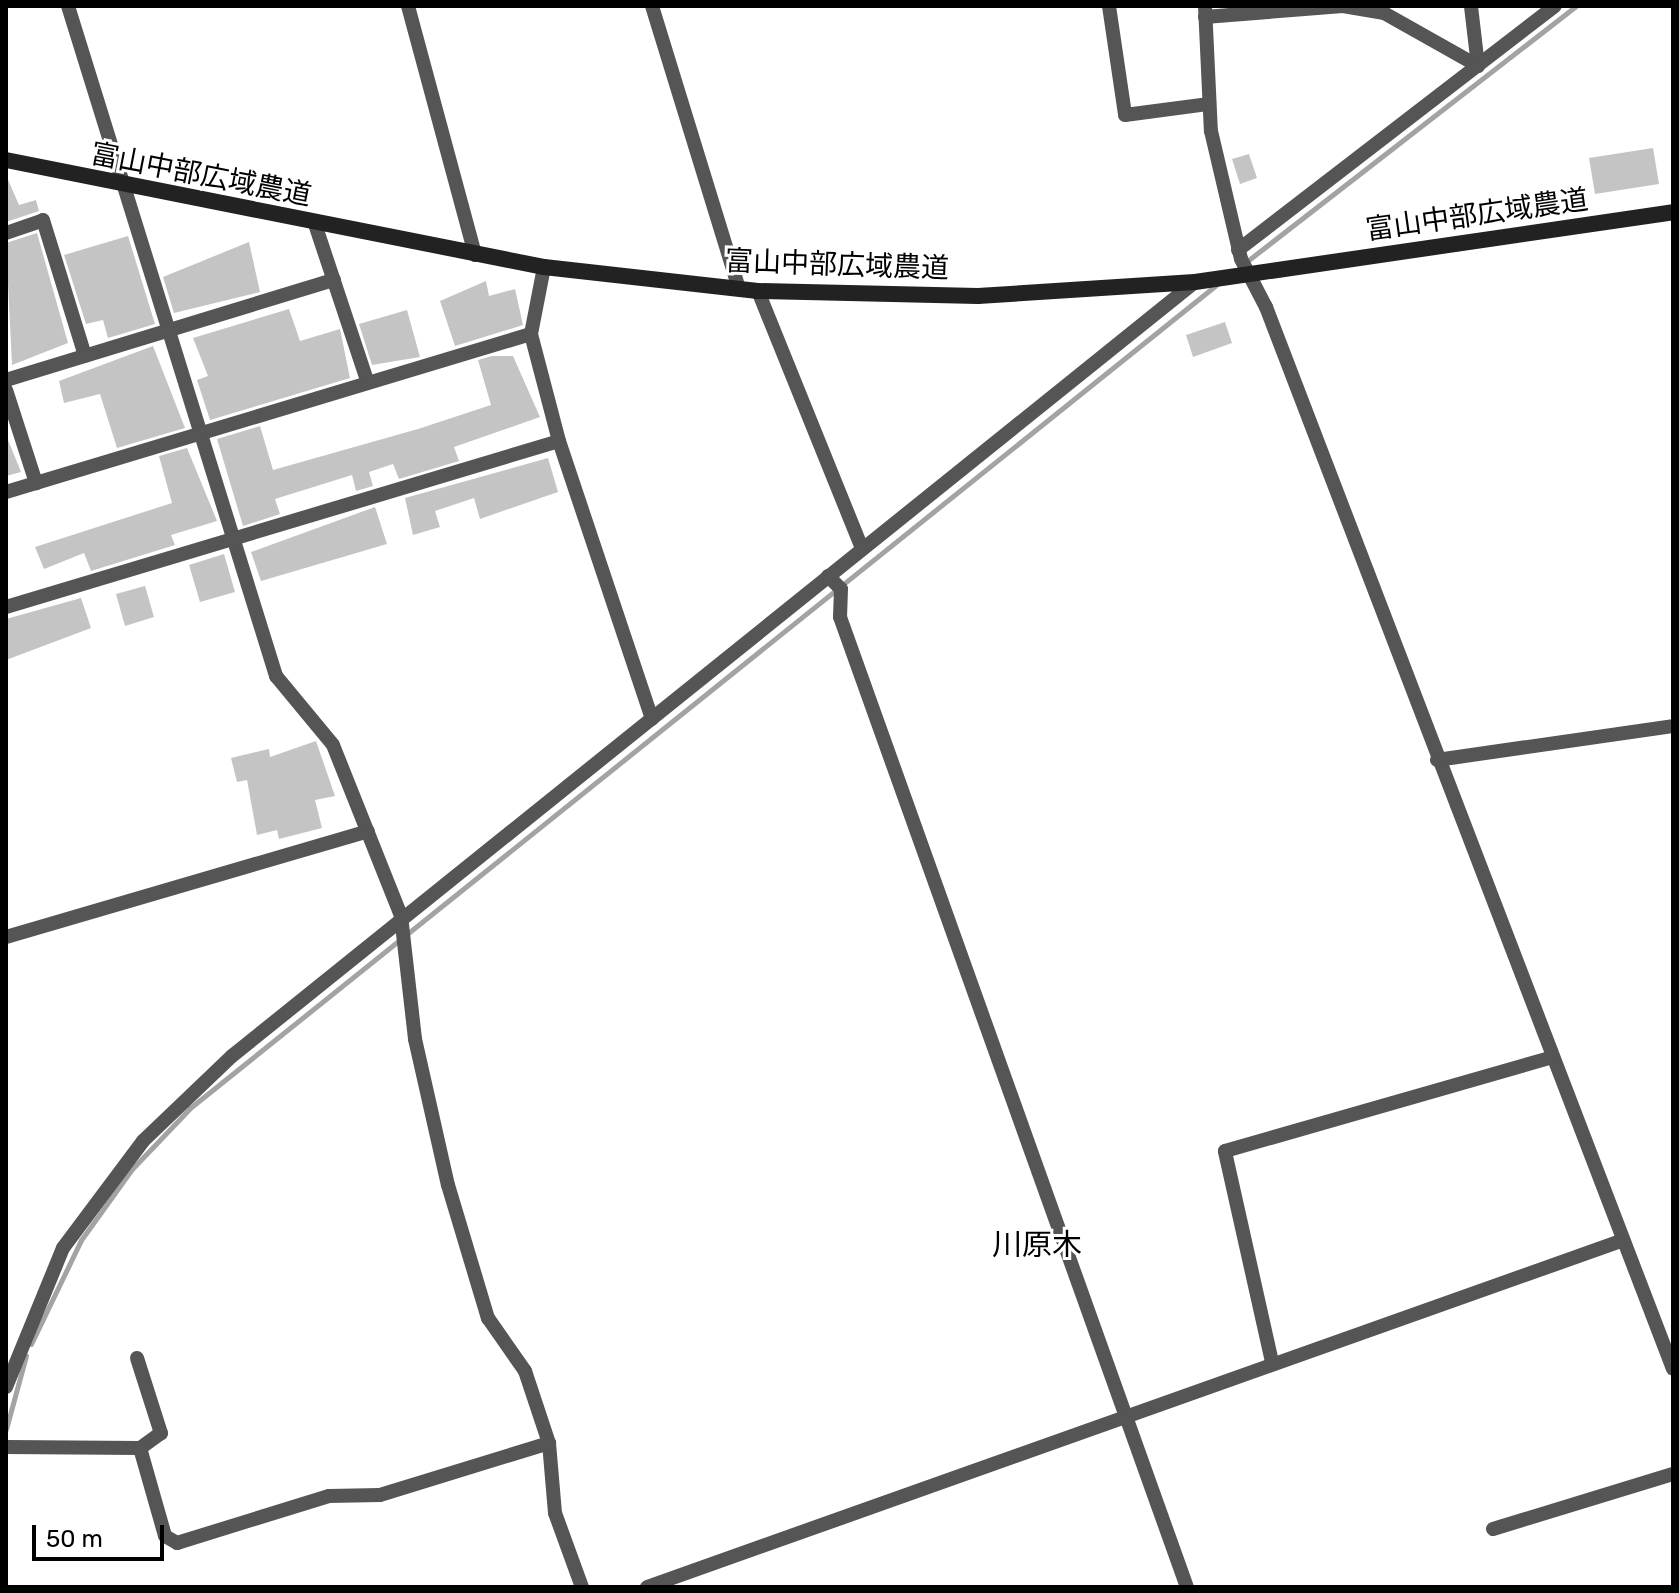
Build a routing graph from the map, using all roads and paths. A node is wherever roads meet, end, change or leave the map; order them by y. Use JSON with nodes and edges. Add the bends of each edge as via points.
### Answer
{"nodes":[{"id":1,"x":68,"y":6,"type":"edge"},
{"id":2,"x":408,"y":6,"type":"edge"},
{"id":3,"x":652,"y":6,"type":"edge"},
{"id":4,"x":1109,"y":6,"type":"edge"},
{"id":5,"x":1471,"y":6,"type":"edge"},
{"id":6,"x":1555,"y":6,"type":"edge"},
{"id":7,"x":1205,"y":11,"type":"edge"},
{"id":8,"x":1478,"y":66,"type":"junction"},
{"id":9,"x":1209,"y":104,"type":"junction"},
{"id":10,"x":6,"y":160,"type":"edge"},
{"id":11,"x":121,"y":187,"type":"junction"},
{"id":12,"x":1673,"y":212,"type":"edge"},
{"id":13,"x":315,"y":224,"type":"junction"},
{"id":14,"x":6,"y":233,"type":"edge"},
{"id":15,"x":1238,"y":250,"type":"junction"},
{"id":16,"x":475,"y":255,"type":"junction"},
{"id":17,"x":544,"y":267,"type":"junction"},
{"id":18,"x":1246,"y":275,"type":"junction"},
{"id":19,"x":334,"y":280,"type":"junction"},
{"id":20,"x":1195,"y":282,"type":"junction"},
{"id":21,"x":739,"y":289,"type":"junction"},
{"id":22,"x":758,"y":291,"type":"junction"},
{"id":23,"x":171,"y":329,"type":"junction"},
{"id":24,"x":531,"y":334,"type":"junction"},
{"id":25,"x":85,"y":356,"type":"junction"},
{"id":26,"x":6,"y":380,"type":"edge"},
{"id":27,"x":367,"y":380,"type":"junction"},
{"id":28,"x":6,"y":390,"type":"edge"},
{"id":29,"x":203,"y":432,"type":"junction"},
{"id":30,"x":559,"y":441,"type":"junction"},
{"id":31,"x":36,"y":483,"type":"junction"},
{"id":32,"x":6,"y":492,"type":"edge"},
{"id":33,"x":232,"y":537,"type":"junction"},
{"id":34,"x":862,"y":548,"type":"junction"},
{"id":35,"x":828,"y":576,"type":"junction"},
{"id":36,"x":6,"y":607,"type":"edge"},
{"id":37,"x":652,"y":719,"type":"junction"},
{"id":38,"x":1673,"y":726,"type":"edge"},
{"id":39,"x":1437,"y":760,"type":"junction"},
{"id":40,"x":368,"y":831,"type":"junction"},
{"id":41,"x":401,"y":916,"type":"junction"},
{"id":42,"x":6,"y":937,"type":"edge"},
{"id":43,"x":1549,"y":1058,"type":"junction"},
{"id":44,"x":1618,"y":1242,"type":"junction"},
{"id":45,"x":137,"y":1358,"type":"dead end"},
{"id":46,"x":1272,"y":1362,"type":"junction"},
{"id":47,"x":1673,"y":1369,"type":"edge"},
{"id":48,"x":6,"y":1387,"type":"edge"},
{"id":49,"x":1125,"y":1413,"type":"junction"},
{"id":50,"x":549,"y":1443,"type":"junction"},
{"id":51,"x":6,"y":1447,"type":"edge"},
{"id":52,"x":140,"y":1448,"type":"junction"},
{"id":53,"x":1673,"y":1474,"type":"edge"},
{"id":54,"x":1493,"y":1529,"type":"dead end"},
{"id":55,"x":582,"y":1587,"type":"edge"},
{"id":56,"x":647,"y":1587,"type":"edge"},
{"id":57,"x":1187,"y":1587,"type":"edge"}],
"edges":[{"from":1,"to":11,"type":"street"},
{"from":2,"to":16,"type":"street"},
{"from":3,"to":21,"type":"street"},
{"from":4,"to":9,"type":"street","via":[[1125,115]]},
{"from":5,"to":8,"type":"street"},
{"from":6,"to":8,"type":"street"},
{"from":7,"to":8,"type":"street","via":[[1343,6],[1384,13]]},
{"from":7,"to":9,"type":"street"},
{"from":8,"to":15,"type":"street"},
{"from":9,"to":15,"type":"street"},
{"from":10,"to":11,"type":"street","name":"富山中部広域農道"},
{"from":11,"to":13,"type":"street","name":"富山中部広域農道"},
{"from":11,"to":23,"type":"street"},
{"from":12,"to":18,"type":"street","name":"富山中部広域農道"},
{"from":13,"to":16,"type":"street","name":"富山中部広域農道"},
{"from":13,"to":19,"type":"street"},
{"from":14,"to":25,"type":"street","via":[[43,220]]},
{"from":15,"to":18,"type":"street"},
{"from":16,"to":17,"type":"street","name":"富山中部広域農道"},
{"from":17,"to":21,"type":"street","name":"富山中部広域農道"},
{"from":17,"to":24,"type":"street"},
{"from":18,"to":20,"type":"street","name":"富山中部広域農道"},
{"from":18,"to":39,"type":"street","via":[[1266,307]]},
{"from":19,"to":23,"type":"street"},
{"from":19,"to":27,"type":"street"},
{"from":20,"to":22,"type":"street","name":"富山中部広域農道","via":[[978,296]]},
{"from":20,"to":34,"type":"street"},
{"from":21,"to":22,"type":"street","name":"富山中部広域農道"},
{"from":22,"to":34,"type":"street"},
{"from":23,"to":25,"type":"street"},
{"from":23,"to":29,"type":"street"},
{"from":24,"to":27,"type":"street"},
{"from":24,"to":30,"type":"street"},
{"from":25,"to":26,"type":"street"},
{"from":27,"to":29,"type":"street"},
{"from":28,"to":31,"type":"street"},
{"from":29,"to":31,"type":"street"},
{"from":29,"to":33,"type":"street"},
{"from":30,"to":33,"type":"street"},
{"from":30,"to":37,"type":"street"},
{"from":31,"to":32,"type":"street"},
{"from":33,"to":36,"type":"street"},
{"from":33,"to":40,"type":"street","via":[[276,676],[333,745]]},
{"from":34,"to":35,"type":"street"},
{"from":35,"to":37,"type":"street"},
{"from":35,"to":49,"type":"street","via":[[841,589],[840,617]]},
{"from":37,"to":41,"type":"street"},
{"from":38,"to":39,"type":"street"},
{"from":39,"to":43,"type":"street"},
{"from":40,"to":41,"type":"street"},
{"from":40,"to":42,"type":"street"},
{"from":41,"to":48,"type":"street","via":[[143,1141],[63,1248]]},
{"from":41,"to":50,"type":"street","via":[[415,1039],[448,1185],[488,1318],[525,1371]]},
{"from":43,"to":44,"type":"street"},
{"from":43,"to":46,"type":"street","via":[[1225,1151]]},
{"from":44,"to":46,"type":"street"},
{"from":44,"to":47,"type":"street"},
{"from":45,"to":52,"type":"street","via":[[161,1433]]},
{"from":46,"to":49,"type":"street"},
{"from":49,"to":56,"type":"street"},
{"from":49,"to":57,"type":"street"},
{"from":50,"to":52,"type":"street","via":[[380,1495],[329,1496],[177,1543],[165,1536]]},
{"from":50,"to":55,"type":"street","via":[[555,1513]]},
{"from":51,"to":52,"type":"street"},
{"from":53,"to":54,"type":"street"}]}
